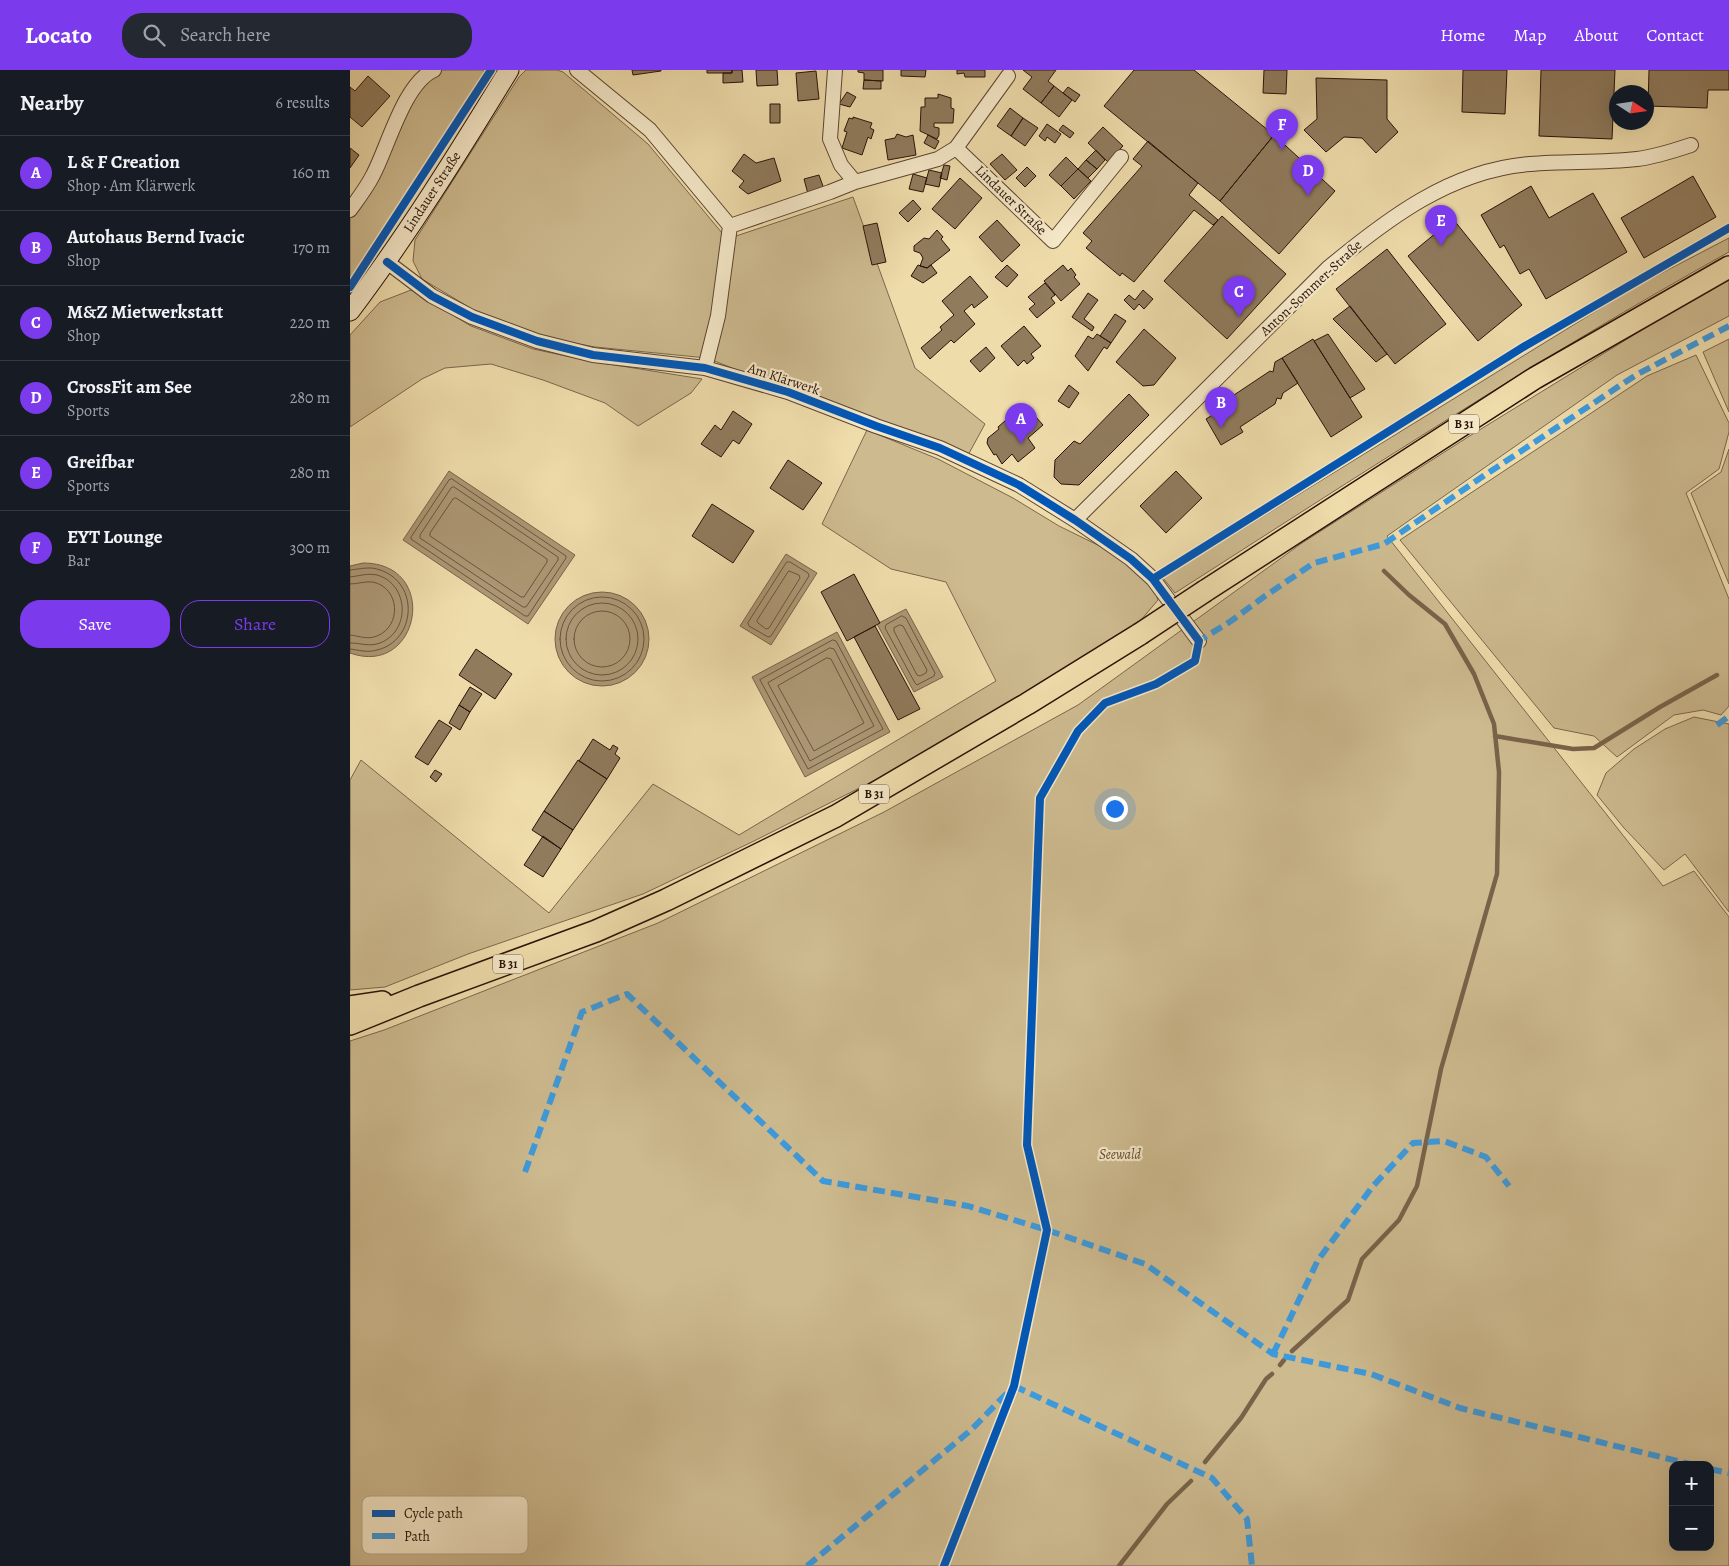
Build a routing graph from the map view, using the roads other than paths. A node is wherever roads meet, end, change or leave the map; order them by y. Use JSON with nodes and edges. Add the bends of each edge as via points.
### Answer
{"nodes":[{"id":1,"x":434,"y":70,"type":"edge"},
{"id":2,"x":509,"y":70,"type":"edge"},
{"id":3,"x":577,"y":70,"type":"edge"},
{"id":4,"x":834,"y":70,"type":"edge"},
{"id":5,"x":1008,"y":76,"type":"dead end"},
{"id":6,"x":1691,"y":145,"type":"dead end"},
{"id":7,"x":956,"y":148,"type":"junction"},
{"id":8,"x":1121,"y":157,"type":"dead end"},
{"id":9,"x":855,"y":182,"type":"junction"},
{"id":10,"x":350,"y":210,"type":"edge"},
{"id":11,"x":730,"y":226,"type":"junction"},
{"id":12,"x":387,"y":262,"type":"junction"},
{"id":13,"x":1729,"y":267,"type":"edge"},
{"id":14,"x":350,"y":311,"type":"edge"},
{"id":15,"x":705,"y":368,"type":"junction"},
{"id":16,"x":1075,"y":520,"type":"junction"},
{"id":17,"x":1198,"y":641,"type":"dead end"},
{"id":18,"x":420,"y":996,"type":"junction"},
{"id":19,"x":350,"y":1007,"type":"edge"},
{"id":20,"x":350,"y":1024,"type":"edge"}],
"edges":[{"from":1,"to":10,"type":"street","via":[[416,85],[407,99],[373,175]]},
{"from":2,"to":12,"type":"main road","name":"Lindauer Straße"},
{"from":3,"to":11,"type":"street","via":[[650,130]]},
{"from":4,"to":9,"type":"street","via":[[830,139],[841,165]]},
{"from":5,"to":7,"type":"street"},
{"from":6,"to":16,"type":"street","name":"Anton-Sommer-Straße","via":[[1637,159],[1506,167],[1462,180],[1418,201],[1363,238],[1328,268]]},
{"from":7,"to":8,"type":"street","name":"Lindauer Straße","via":[[1053,241]]},
{"from":7,"to":9,"type":"street","via":[[938,159]]},
{"from":9,"to":11,"type":"street"},
{"from":11,"to":15,"type":"street","via":[[718,316]]},
{"from":12,"to":14,"type":"main road","name":"Lindauer Straße"},
{"from":12,"to":15,"type":"street","name":"Am Klärwerk","via":[[432,296],[464,313],[537,341],[593,355]]},
{"from":13,"to":18,"type":"main road","number":"B 31","bridge":true,"via":[[1535,378],[1140,634],[827,820],[596,931]]},
{"from":15,"to":16,"type":"street","name":"Am Klärwerk","via":[[788,392],[940,448],[1019,485]]},
{"from":16,"to":17,"type":"street","name":"Am Klärwerk","via":[[1153,578]]},
{"from":18,"to":19,"type":"main road"},
{"from":18,"to":20,"type":"main road","number":"B 31"}]}
